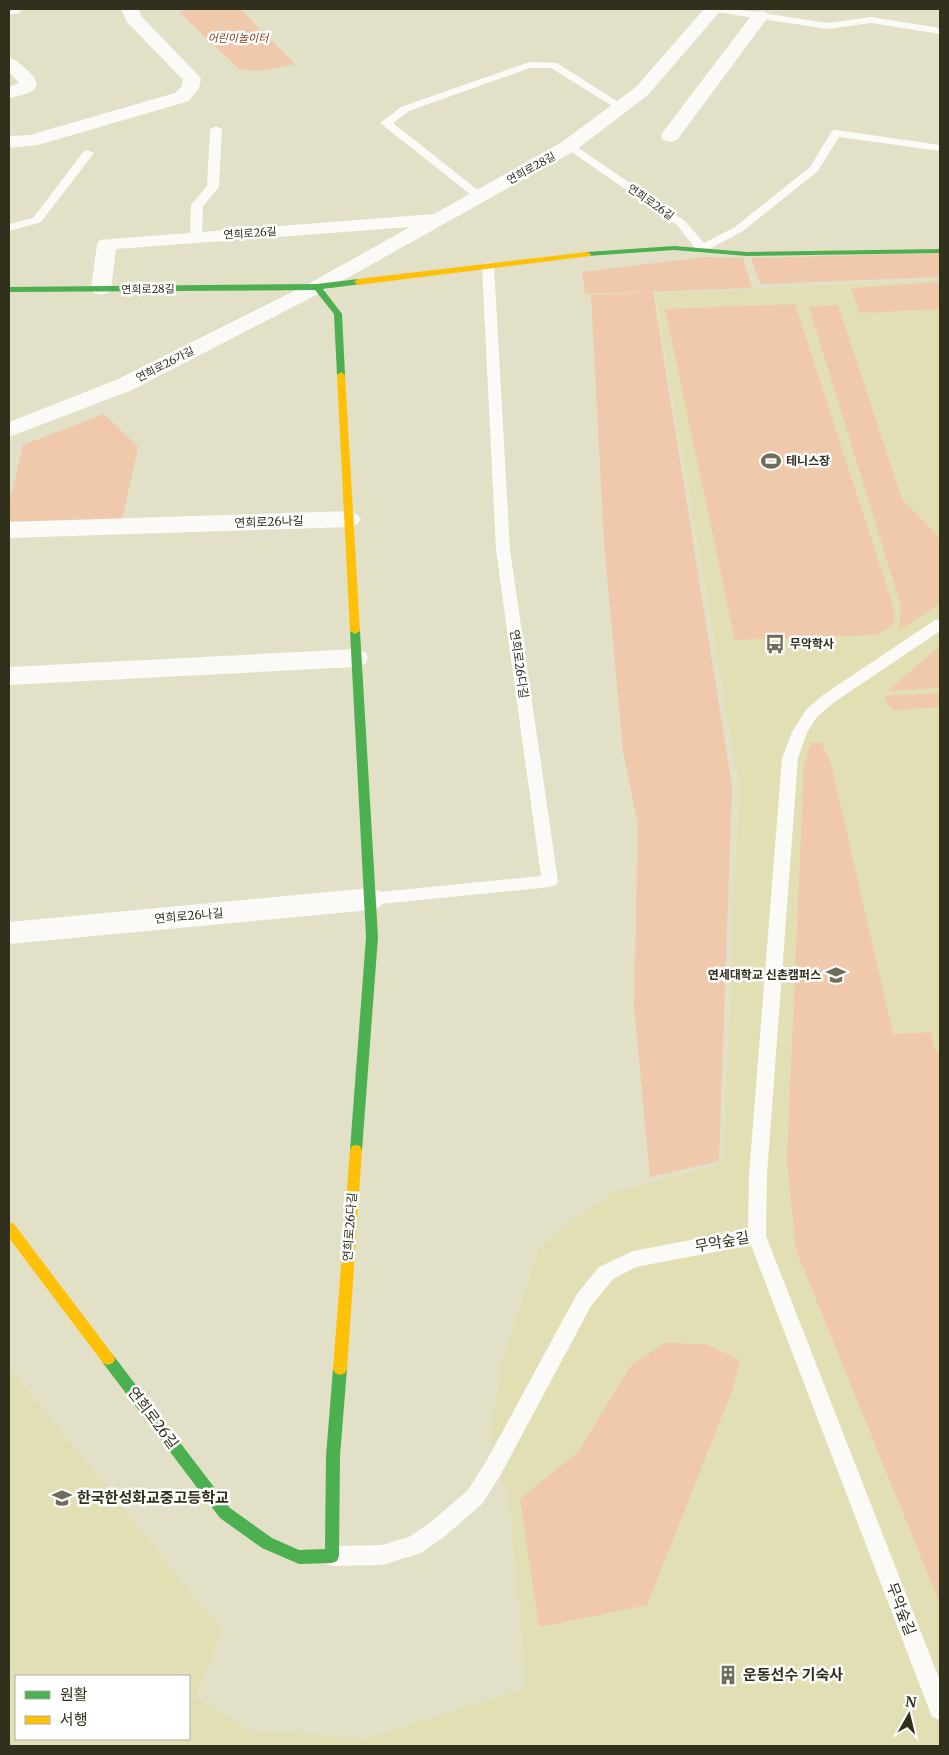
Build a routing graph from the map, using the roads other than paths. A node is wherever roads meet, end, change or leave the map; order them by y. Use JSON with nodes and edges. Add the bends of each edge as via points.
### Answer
{"nodes":[{"id":1,"x":12,"y":9,"type":"edge"},
{"id":2,"x":130,"y":9,"type":"edge"},
{"id":3,"x":715,"y":9,"type":"edge"},
{"id":4,"x":9,"y":10,"type":"edge"},
{"id":5,"x":760,"y":16,"type":"junction"},
{"id":6,"x":940,"y":31,"type":"edge"},
{"id":7,"x":9,"y":63,"type":"edge"},
{"id":8,"x":9,"y":93,"type":"edge"},
{"id":9,"x":621,"y":107,"type":"junction"},
{"id":10,"x":216,"y":129,"type":"dead end"},
{"id":11,"x":670,"y":136,"type":"dead end"},
{"id":12,"x":9,"y":142,"type":"edge"},
{"id":13,"x":569,"y":146,"type":"junction"},
{"id":14,"x":940,"y":148,"type":"edge"},
{"id":15,"x":88,"y":153,"type":"dead end"},
{"id":16,"x":479,"y":196,"type":"junction"},
{"id":17,"x":439,"y":218,"type":"junction"},
{"id":18,"x":9,"y":228,"type":"edge"},
{"id":19,"x":196,"y":237,"type":"junction"},
{"id":20,"x":702,"y":249,"type":"junction"},
{"id":21,"x":940,"y":251,"type":"edge"},
{"id":22,"x":488,"y":266,"type":"junction"},
{"id":23,"x":317,"y":287,"type":"junction"},
{"id":24,"x":101,"y":289,"type":"junction"},
{"id":25,"x":9,"y":290,"type":"edge"},
{"id":26,"x":9,"y":431,"type":"edge"},
{"id":27,"x":349,"y":519,"type":"junction"},
{"id":28,"x":9,"y":530,"type":"edge"},
{"id":29,"x":940,"y":624,"type":"edge"},
{"id":30,"x":356,"y":658,"type":"junction"},
{"id":31,"x":9,"y":676,"type":"edge"},
{"id":32,"x":370,"y":899,"type":"junction"},
{"id":33,"x":9,"y":933,"type":"edge"},
{"id":34,"x":9,"y":1228,"type":"edge"},
{"id":35,"x":757,"y":1236,"type":"junction"},
{"id":36,"x":332,"y":1556,"type":"junction"},
{"id":37,"x":940,"y":1709,"type":"edge"}],
"edges":[{"from":1,"to":4,"type":"street"},
{"from":2,"to":12,"type":"street","via":[[133,18],[192,79],[190,88],[182,97],[31,141]]},
{"from":3,"to":5,"type":"lane"},
{"from":3,"to":9,"type":"street","name":"연희로28길","via":[[642,91]]},
{"from":5,"to":6,"type":"lane","via":[[828,26],[871,20]]},
{"from":5,"to":11,"type":"street"},
{"from":7,"to":8,"type":"street","via":[[28,80],[28,86]]},
{"from":9,"to":13,"type":"street","name":"연희로28길"},
{"from":9,"to":16,"type":"lane","via":[[553,65],[529,65],[406,109],[386,123]]},
{"from":10,"to":19,"type":"lane","via":[[213,187],[197,204]]},
{"from":13,"to":16,"type":"street","name":"연희로28길"},
{"from":13,"to":20,"type":"lane","name":"연희로26길","via":[[681,223]]},
{"from":14,"to":20,"type":"lane","name":"연희로28길","via":[[836,133],[814,169],[739,229]]},
{"from":15,"to":18,"type":"lane","via":[[37,220]]},
{"from":16,"to":17,"type":"street","name":"연희로28길"},
{"from":17,"to":19,"type":"street","name":"연희로26길"},
{"from":17,"to":23,"type":"street","name":"연희로28길"},
{"from":19,"to":24,"type":"street","name":"연희로26길","via":[[106,244]]},
{"from":20,"to":21,"type":"street","name":"연희로28길","via":[[746,254]]},
{"from":20,"to":22,"type":"street","name":"연희로28길","via":[[665,248]]},
{"from":22,"to":23,"type":"street","name":"연희로28길"},
{"from":22,"to":32,"type":"lane","name":"연희로26다길","via":[[503,550],[550,881]]},
{"from":23,"to":24,"type":"street","name":"연희로28길"},
{"from":23,"to":26,"type":"street","name":"연희로26가길","via":[[124,384]]},
{"from":23,"to":27,"type":"street","name":"연희로26다길","via":[[338,314]]},
{"from":24,"to":25,"type":"street","name":"연희로28길"},
{"from":27,"to":28,"type":"street","name":"연희로26나길"},
{"from":27,"to":30,"type":"street","name":"연희로26다길"},
{"from":29,"to":35,"type":"lane","via":[[828,699],[811,714],[790,758],[758,1174]]},
{"from":30,"to":31,"type":"street"},
{"from":30,"to":32,"type":"street","name":"연희로26다길"},
{"from":32,"to":33,"type":"street","name":"연희로26나길"},
{"from":32,"to":36,"type":"street","name":"연희로26다길","via":[[372,937],[333,1456]]},
{"from":34,"to":36,"type":"street","name":"연희로26길","via":[[225,1513],[267,1543],[299,1557]]},
{"from":35,"to":36,"type":"lane","name":"무악숲길","via":[[633,1259],[606,1273],[588,1295],[475,1497],[414,1546],[382,1555]]},
{"from":35,"to":37,"type":"lane","name":"무악숲길"}]}
